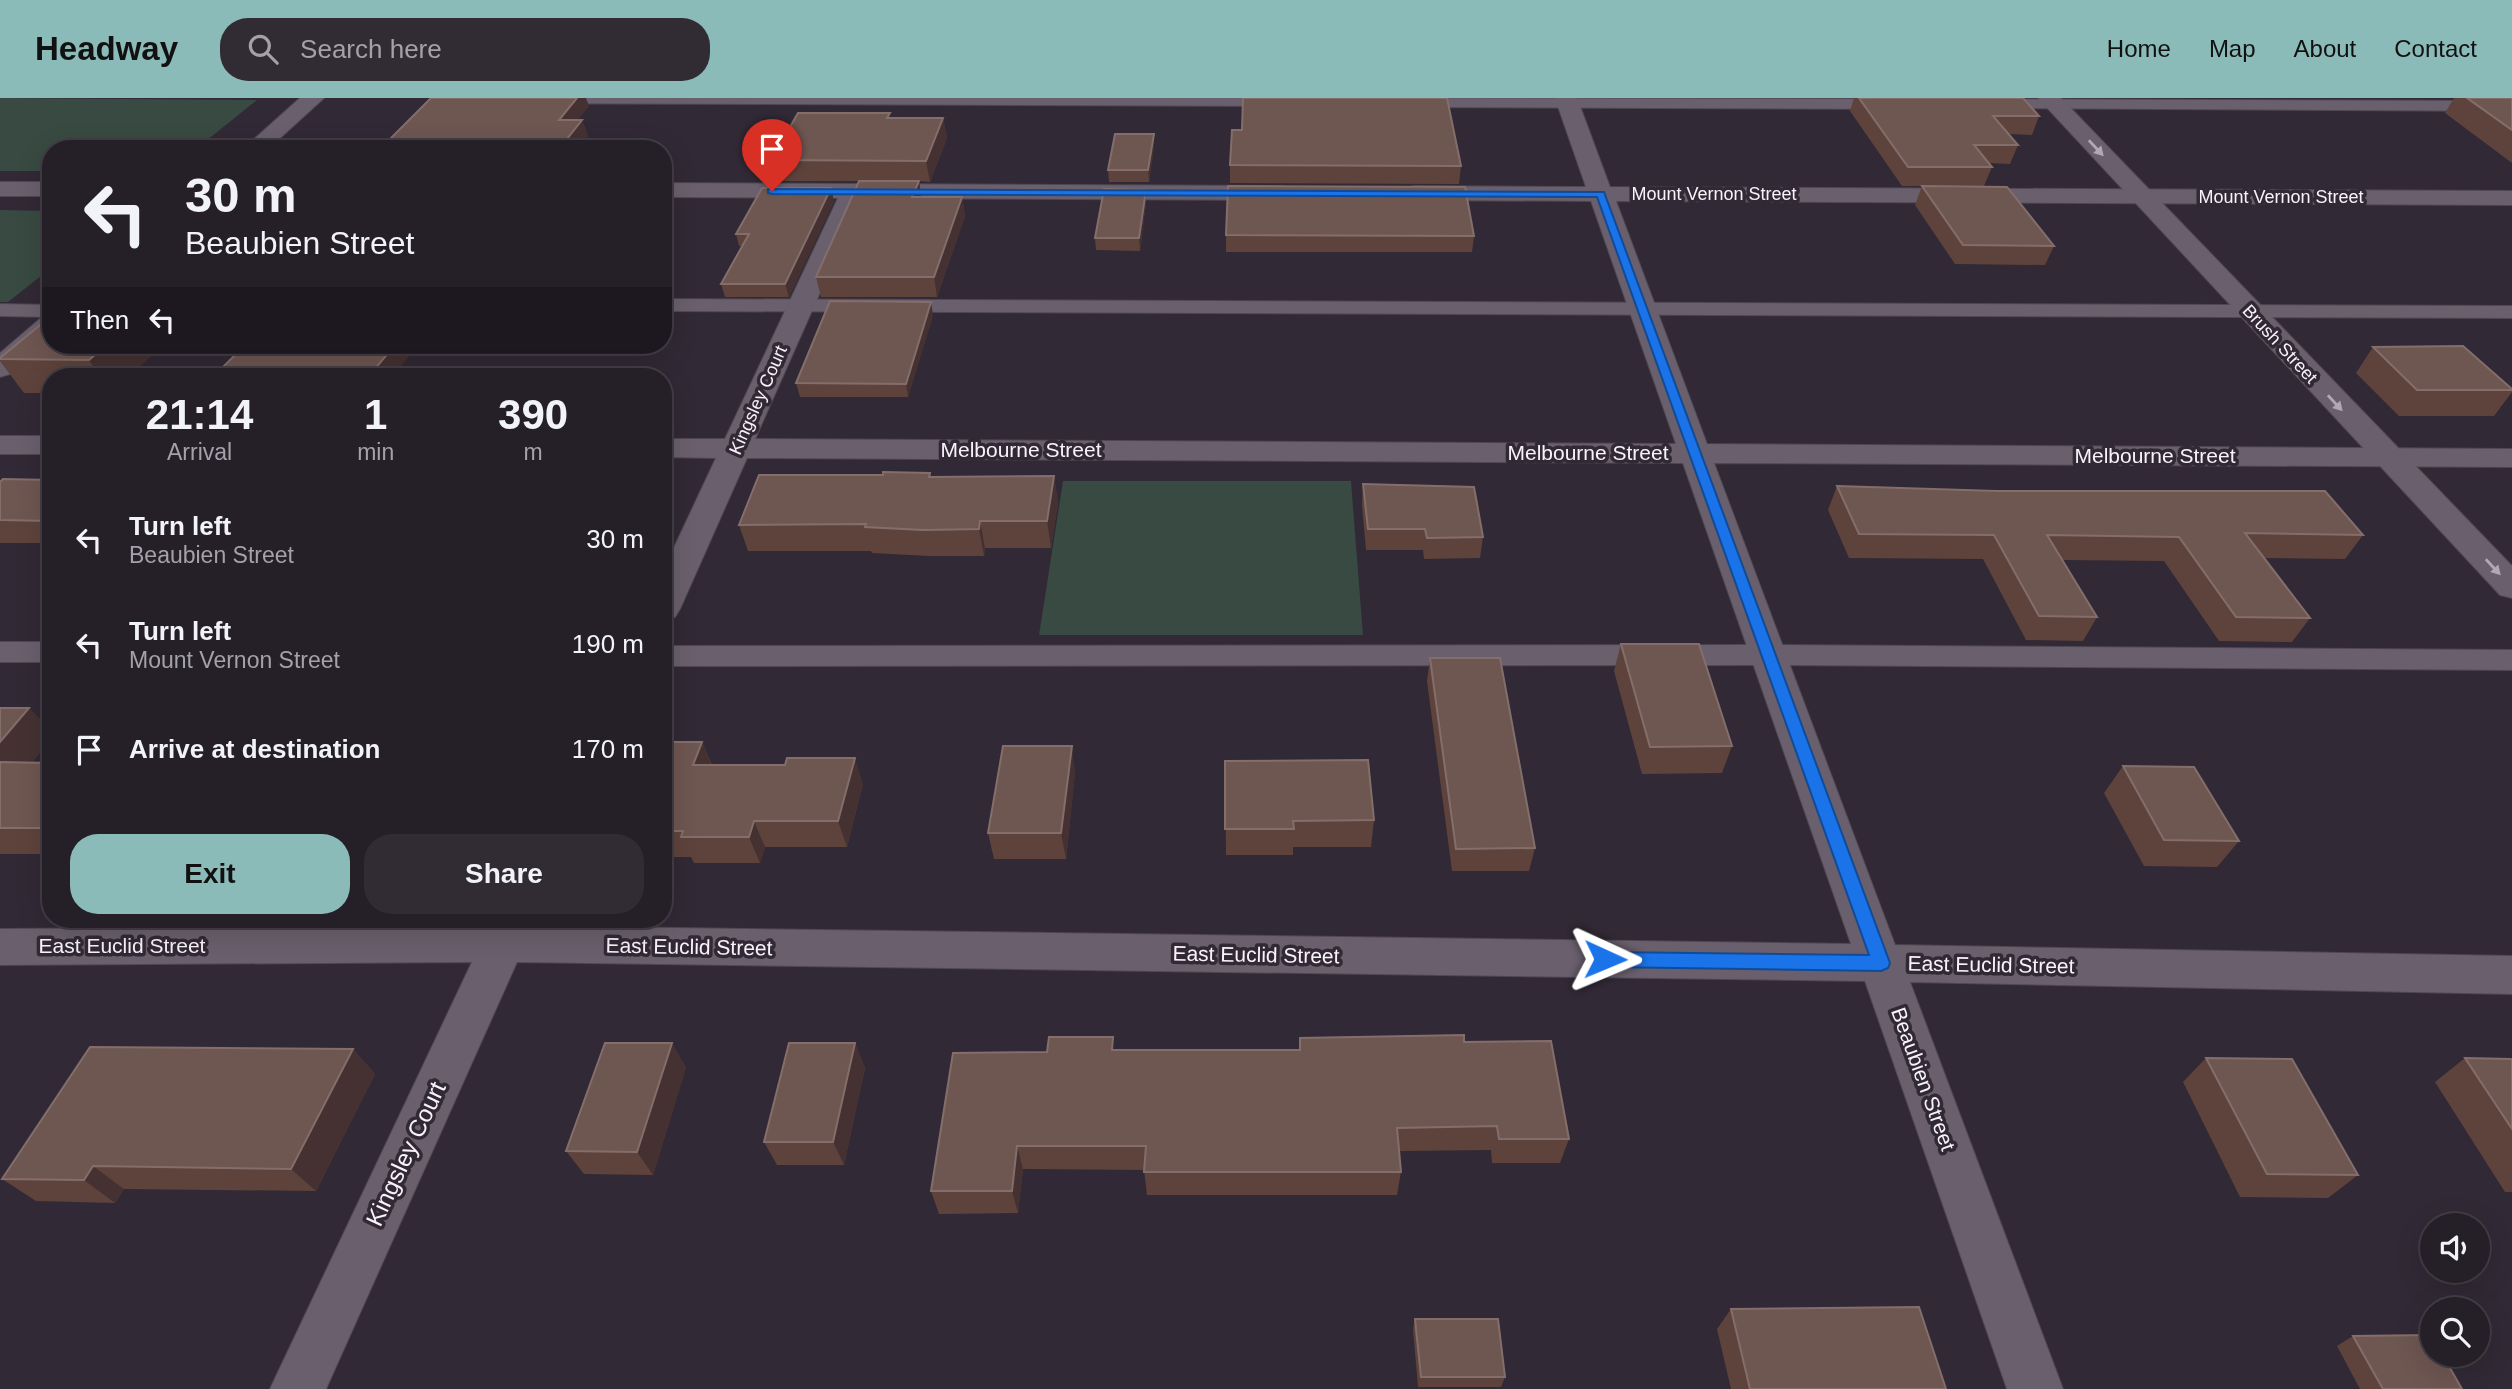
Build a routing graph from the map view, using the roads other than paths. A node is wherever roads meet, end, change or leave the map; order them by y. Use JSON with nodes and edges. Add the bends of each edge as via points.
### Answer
{"nodes":[{"id":1,"x":313,"y":98,"type":"edge"},
{"id":2,"x":467,"y":98,"type":"edge"},
{"id":3,"x":1567,"y":100,"type":"edge"},
{"id":4,"x":1305,"y":101,"type":"edge"},
{"id":5,"x":2052,"y":101,"type":"edge"},
{"id":6,"x":1389,"y":102,"type":"edge"},
{"id":7,"x":1913,"y":104,"type":"edge"},
{"id":8,"x":1977,"y":104,"type":"edge"},
{"id":9,"x":2512,"y":106,"type":"edge"},
{"id":10,"x":264,"y":140,"type":"edge"},
{"id":11,"x":0,"y":189,"type":"edge"},
{"id":12,"x":42,"y":190,"type":"edge"},
{"id":13,"x":672,"y":190,"type":"edge"},
{"id":14,"x":853,"y":191,"type":"junction"},
{"id":15,"x":1300,"y":193,"type":"edge"},
{"id":16,"x":1394,"y":193,"type":"edge"},
{"id":17,"x":1601,"y":194,"type":"junction"},
{"id":18,"x":2142,"y":196,"type":"junction"},
{"id":19,"x":2512,"y":198,"type":"edge"},
{"id":20,"x":672,"y":305,"type":"edge"},
{"id":21,"x":801,"y":306,"type":"junction"},
{"id":22,"x":1641,"y":308,"type":"junction"},
{"id":23,"x":0,"y":310,"type":"edge"},
{"id":24,"x":42,"y":311,"type":"edge"},
{"id":25,"x":2249,"y":311,"type":"junction"},
{"id":26,"x":2512,"y":312,"type":"edge"},
{"id":27,"x":42,"y":332,"type":"edge"},
{"id":28,"x":0,"y":368,"type":"edge"},
{"id":29,"x":0,"y":445,"type":"edge"},
{"id":30,"x":42,"y":445,"type":"edge"},
{"id":31,"x":672,"y":448,"type":"edge"},
{"id":32,"x":737,"y":449,"type":"junction"},
{"id":33,"x":1696,"y":453,"type":"junction"},
{"id":34,"x":2389,"y":457,"type":"junction"},
{"id":35,"x":2512,"y":458,"type":"edge"},
{"id":36,"x":2512,"y":587,"type":"edge"},
{"id":37,"x":672,"y":590,"type":"edge"},
{"id":38,"x":0,"y":652,"type":"edge"},
{"id":39,"x":42,"y":652,"type":"edge"},
{"id":40,"x":1769,"y":655,"type":"junction"},
{"id":41,"x":672,"y":656,"type":"edge"},
{"id":42,"x":2512,"y":660,"type":"edge"},
{"id":43,"x":509,"y":932,"type":"edge"},
{"id":44,"x":0,"y":947,"type":"edge"},
{"id":45,"x":1881,"y":963,"type":"junction"},
{"id":46,"x":2512,"y":975,"type":"edge"},
{"id":47,"x":298,"y":1389,"type":"edge"},
{"id":48,"x":2035,"y":1389,"type":"edge"}],
"edges":[{"from":1,"to":10,"type":"street"},
{"from":2,"to":4,"type":"lane"},
{"from":3,"to":6,"type":"lane"},
{"from":3,"to":7,"type":"lane"},
{"from":3,"to":17,"type":"street","name":"Beaubien Street"},
{"from":5,"to":8,"type":"lane"},
{"from":5,"to":9,"type":"lane"},
{"from":5,"to":18,"type":"street","name":"Brush Street","one_way":true},
{"from":11,"to":12,"type":"street"},
{"from":13,"to":14,"type":"street"},
{"from":14,"to":15,"type":"street"},
{"from":14,"to":21,"type":"street","name":"Kingsley Court"},
{"from":16,"to":17,"type":"street","name":"Mount Vernon Street"},
{"from":17,"to":18,"type":"street","name":"Mount Vernon Street"},
{"from":17,"to":22,"type":"street","name":"Beaubien Street"},
{"from":18,"to":19,"type":"street","name":"Mount Vernon Street"},
{"from":18,"to":25,"type":"street","name":"Brush Street"},
{"from":20,"to":21,"type":"lane"},
{"from":21,"to":22,"type":"lane"},
{"from":21,"to":32,"type":"street","name":"Kingsley Court"},
{"from":22,"to":25,"type":"lane"},
{"from":22,"to":33,"type":"street","name":"Beaubien Street"},
{"from":23,"to":24,"type":"lane"},
{"from":25,"to":26,"type":"lane"},
{"from":25,"to":34,"type":"street","name":"Brush Street","one_way":true},
{"from":27,"to":28,"type":"street"},
{"from":29,"to":30,"type":"street"},
{"from":31,"to":32,"type":"street","name":"Melbourne Street"},
{"from":32,"to":33,"type":"street","name":"Melbourne Street"},
{"from":32,"to":37,"type":"street","name":"Kingsley Court"},
{"from":33,"to":34,"type":"street","name":"Melbourne Street"},
{"from":33,"to":40,"type":"street","name":"Beaubien Street"},
{"from":34,"to":35,"type":"street","name":"Melbourne Street"},
{"from":34,"to":36,"type":"street","name":"Brush Street","one_way":true},
{"from":38,"to":39,"type":"lane"},
{"from":40,"to":41,"type":"lane"},
{"from":40,"to":42,"type":"lane"},
{"from":40,"to":45,"type":"street","name":"Beaubien Street"},
{"from":43,"to":44,"type":"street","name":"East Euclid Street"},
{"from":43,"to":45,"type":"street","name":"East Euclid Street"},
{"from":43,"to":47,"type":"street","name":"Kingsley Court"},
{"from":45,"to":46,"type":"street","name":"East Euclid Street"},
{"from":45,"to":48,"type":"street","name":"Beaubien Street"}]}
